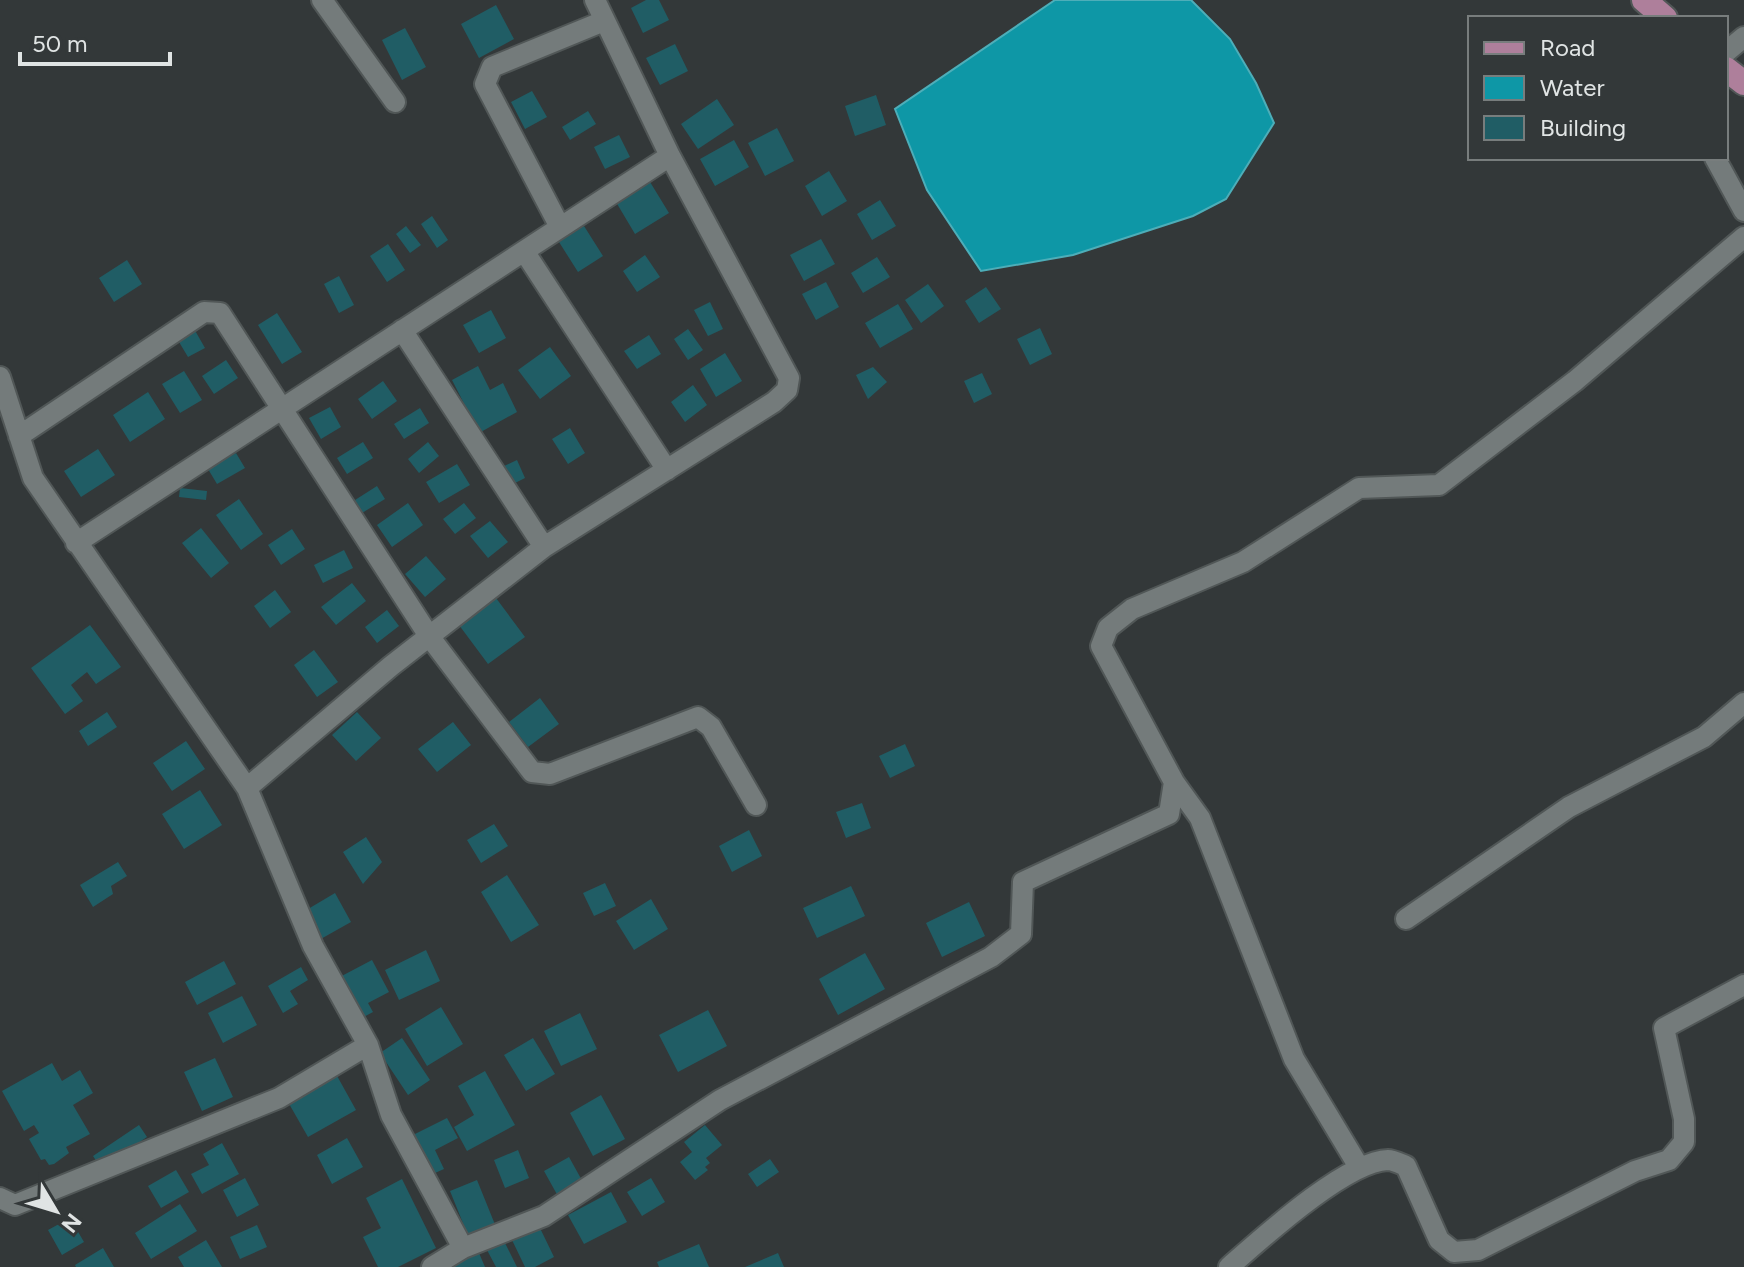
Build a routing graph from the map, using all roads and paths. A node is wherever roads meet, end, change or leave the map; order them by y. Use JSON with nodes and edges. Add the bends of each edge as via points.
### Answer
{"nodes":[{"id":1,"x":322,"y":0,"type":"edge"},
{"id":2,"x":595,"y":0,"type":"edge"},
{"id":3,"x":604,"y":21,"type":"junction"},
{"id":4,"x":1744,"y":37,"type":"edge"},
{"id":5,"x":1728,"y":50,"type":"edge"},
{"id":6,"x":1728,"y":71,"type":"edge"},
{"id":7,"x":1744,"y":83,"type":"edge"},
{"id":8,"x":395,"y":102,"type":"dead end"},
{"id":9,"x":670,"y":156,"type":"junction"},
{"id":10,"x":1716,"y":160,"type":"edge"},
{"id":11,"x":1744,"y":211,"type":"edge"},
{"id":12,"x":560,"y":227,"type":"junction"},
{"id":13,"x":1744,"y":237,"type":"edge"},
{"id":14,"x":524,"y":251,"type":"junction"},
{"id":15,"x":402,"y":330,"type":"junction"},
{"id":16,"x":0,"y":377,"type":"edge"},
{"id":17,"x":281,"y":410,"type":"junction"},
{"id":18,"x":19,"y":436,"type":"junction"},
{"id":19,"x":667,"y":470,"type":"junction"},
{"id":20,"x":76,"y":543,"type":"junction"},
{"id":21,"x":544,"y":547,"type":"junction"},
{"id":22,"x":429,"y":636,"type":"junction"},
{"id":23,"x":1744,"y":703,"type":"edge"},
{"id":24,"x":1174,"y":782,"type":"junction"},
{"id":25,"x":247,"y":788,"type":"junction"},
{"id":26,"x":756,"y":805,"type":"dead end"},
{"id":27,"x":1406,"y":919,"type":"dead end"},
{"id":28,"x":1744,"y":985,"type":"edge"},
{"id":29,"x":368,"y":1045,"type":"junction"},
{"id":30,"x":1359,"y":1167,"type":"junction"},
{"id":31,"x":0,"y":1198,"type":"edge"},
{"id":32,"x":463,"y":1248,"type":"junction"},
{"id":33,"x":432,"y":1267,"type":"edge"},
{"id":34,"x":1229,"y":1267,"type":"edge"}],
"edges":[{"from":1,"to":8,"type":"street"},
{"from":2,"to":3,"type":"street"},
{"from":3,"to":9,"type":"street"},
{"from":3,"to":12,"type":"street","via":[[492,67],[485,84]]},
{"from":4,"to":5,"type":"street"},
{"from":6,"to":7,"type":"main road"},
{"from":9,"to":12,"type":"street"},
{"from":9,"to":19,"type":"street","via":[[789,378],[787,390],[774,402]]},
{"from":10,"to":11,"type":"street"},
{"from":12,"to":14,"type":"street"},
{"from":13,"to":24,"type":"street","via":[[1575,381],[1439,485],[1359,488],[1243,562],[1132,609],[1108,628],[1101,646]]},
{"from":14,"to":15,"type":"street"},
{"from":14,"to":19,"type":"street"},
{"from":15,"to":17,"type":"street"},
{"from":15,"to":21,"type":"street"},
{"from":16,"to":18,"type":"street"},
{"from":17,"to":18,"type":"street","via":[[220,313],[204,312]]},
{"from":17,"to":20,"type":"street"},
{"from":17,"to":22,"type":"street"},
{"from":18,"to":20,"type":"street","via":[[33,478]]},
{"from":19,"to":21,"type":"street"},
{"from":20,"to":25,"type":"street"},
{"from":21,"to":22,"type":"street"},
{"from":22,"to":25,"type":"street"},
{"from":22,"to":26,"type":"street","via":[[532,772],[550,774],[698,717],[711,727]]},
{"from":23,"to":27,"type":"street","via":[[1704,737],[1569,807]]},
{"from":24,"to":30,"type":"street","via":[[1200,818],[1294,1059]]},
{"from":24,"to":32,"type":"street","via":[[1169,814],[1023,882],[1021,934],[991,957],[720,1100],[544,1216]]},
{"from":25,"to":29,"type":"street","via":[[313,946]]},
{"from":28,"to":30,"type":"street","via":[[1664,1028],[1684,1119],[1684,1142],[1669,1160],[1635,1171],[1478,1250],[1454,1252],[1439,1240],[1406,1166],[1389,1160]]},
{"from":29,"to":31,"type":"street","via":[[279,1098],[15,1205]]},
{"from":29,"to":32,"type":"street","via":[[391,1115]]},
{"from":30,"to":34,"type":"street","via":[[1289,1215]]},
{"from":32,"to":33,"type":"street"}]}
